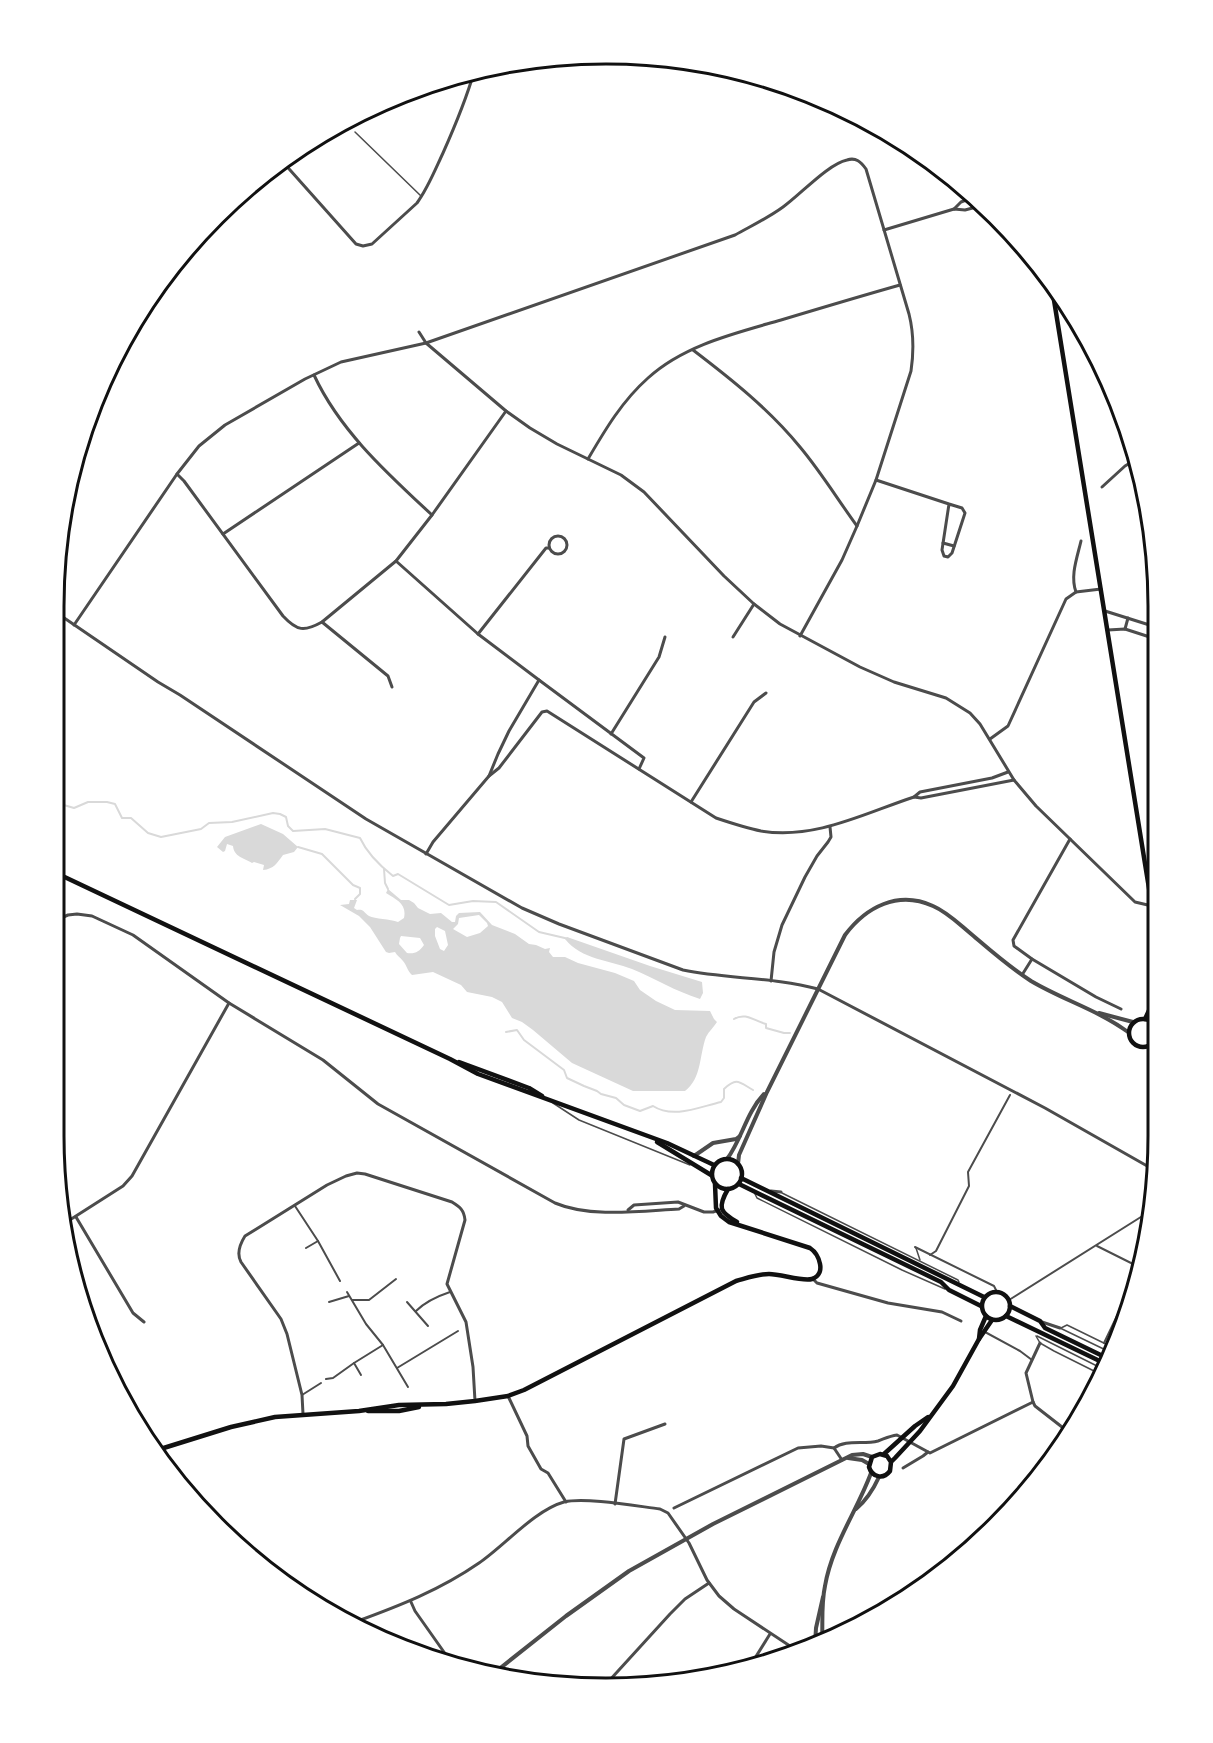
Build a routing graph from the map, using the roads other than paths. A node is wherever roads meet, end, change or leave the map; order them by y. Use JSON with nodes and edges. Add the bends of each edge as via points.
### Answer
{"nodes":[{"id":1,"x":471,"y":82,"type":"edge"},
{"id":2,"x":356,"y":132,"type":"dead end"},
{"id":3,"x":289,"y":168,"type":"edge"},
{"id":4,"x":422,"y":196,"type":"junction"},
{"id":5,"x":965,"y":200,"type":"edge"},
{"id":6,"x":973,"y":208,"type":"edge"},
{"id":7,"x":954,"y":209,"type":"junction"},
{"id":8,"x":884,"y":230,"type":"junction"},
{"id":9,"x":900,"y":285,"type":"junction"},
{"id":10,"x":1054,"y":301,"type":"edge"},
{"id":11,"x":419,"y":332,"type":"dead end"},
{"id":12,"x":426,"y":343,"type":"junction"},
{"id":13,"x":693,"y":350,"type":"junction"},
{"id":14,"x":314,"y":375,"type":"junction"},
{"id":15,"x":506,"y":411,"type":"junction"},
{"id":16,"x":358,"y":443,"type":"junction"},
{"id":17,"x":588,"y":459,"type":"junction"},
{"id":18,"x":1129,"y":464,"type":"edge"},
{"id":19,"x":177,"y":474,"type":"junction"},
{"id":20,"x":876,"y":480,"type":"junction"},
{"id":21,"x":1102,"y":487,"type":"dead end"},
{"id":22,"x":949,"y":504,"type":"junction"},
{"id":23,"x":432,"y":515,"type":"junction"},
{"id":24,"x":857,"y":526,"type":"junction"},
{"id":25,"x":223,"y":534,"type":"junction"},
{"id":26,"x":1081,"y":541,"type":"dead end"},
{"id":27,"x":943,"y":543,"type":"junction"},
{"id":28,"x":954,"y":546,"type":"junction"},
{"id":29,"x":549,"y":548,"type":"junction"},
{"id":30,"x":396,"y":561,"type":"junction"},
{"id":31,"x":1101,"y":589,"type":"junction"},
{"id":32,"x":1076,"y":592,"type":"junction"},
{"id":33,"x":754,"y":604,"type":"junction"},
{"id":34,"x":1105,"y":611,"type":"junction"},
{"id":35,"x":64,"y":618,"type":"edge"},
{"id":36,"x":1128,"y":618,"type":"junction"},
{"id":37,"x":322,"y":622,"type":"junction"},
{"id":38,"x":1148,"y":624,"type":"edge"},
{"id":39,"x":74,"y":625,"type":"junction"},
{"id":40,"x":1125,"y":629,"type":"junction"},
{"id":41,"x":1108,"y":630,"type":"junction"},
{"id":42,"x":478,"y":634,"type":"junction"},
{"id":43,"x":800,"y":636,"type":"junction"},
{"id":44,"x":1148,"y":636,"type":"edge"},
{"id":45,"x":665,"y":637,"type":"dead end"},
{"id":46,"x":733,"y":637,"type":"dead end"},
{"id":47,"x":539,"y":680,"type":"junction"},
{"id":48,"x":392,"y":687,"type":"dead end"},
{"id":49,"x":766,"y":693,"type":"dead end"},
{"id":50,"x":611,"y":734,"type":"junction"},
{"id":51,"x":990,"y":739,"type":"junction"},
{"id":52,"x":639,"y":769,"type":"junction"},
{"id":53,"x":1008,"y":772,"type":"junction"},
{"id":54,"x":489,"y":776,"type":"junction"},
{"id":55,"x":1014,"y":780,"type":"junction"},
{"id":56,"x":914,"y":797,"type":"junction"},
{"id":57,"x":691,"y":802,"type":"junction"},
{"id":58,"x":830,"y":827,"type":"junction"},
{"id":59,"x":1070,"y":839,"type":"junction"},
{"id":60,"x":426,"y":854,"type":"junction"},
{"id":61,"x":64,"y":877,"type":"edge"},
{"id":62,"x":1148,"y":881,"type":"edge"},
{"id":63,"x":1148,"y":905,"type":"edge"},
{"id":64,"x":64,"y":917,"type":"edge"},
{"id":65,"x":1032,"y":959,"type":"junction"},
{"id":66,"x":1022,"y":975,"type":"junction"},
{"id":67,"x":771,"y":981,"type":"junction"},
{"id":68,"x":818,"y":989,"type":"junction"},
{"id":69,"x":229,"y":1003,"type":"junction"},
{"id":70,"x":1121,"y":1009,"type":"dead end"},
{"id":71,"x":1099,"y":1013,"type":"junction"},
{"id":72,"x":1148,"y":1013,"type":"edge"},
{"id":73,"x":1145,"y":1019,"type":"junction"},
{"id":74,"x":1148,"y":1020,"type":"edge"},
{"id":75,"x":1133,"y":1022,"type":"junction"},
{"id":76,"x":1128,"y":1032,"type":"junction"},
{"id":77,"x":1148,"y":1047,"type":"edge"},
{"id":78,"x":1013,"y":1091,"type":"junction"},
{"id":79,"x":767,"y":1092,"type":"junction"},
{"id":80,"x":1011,"y":1095,"type":"joint"},
{"id":81,"x":547,"y":1100,"type":"junction"},
{"id":82,"x":647,"y":1136,"type":"junction"},
{"id":83,"x":741,"y":1136,"type":"junction"},
{"id":84,"x":694,"y":1156,"type":"junction"},
{"id":85,"x":727,"y":1159,"type":"junction"},
{"id":86,"x":1147,"y":1163,"type":"edge"},
{"id":87,"x":738,"y":1164,"type":"junction"},
{"id":88,"x":714,"y":1165,"type":"junction"},
{"id":89,"x":697,"y":1167,"type":"junction"},
{"id":90,"x":711,"y":1175,"type":"junction"},
{"id":91,"x":740,"y":1181,"type":"junction"},
{"id":92,"x":715,"y":1184,"type":"junction"},
{"id":93,"x":728,"y":1190,"type":"junction"},
{"id":94,"x":767,"y":1191,"type":"junction"},
{"id":95,"x":781,"y":1192,"type":"joint"},
{"id":96,"x":295,"y":1206,"type":"junction"},
{"id":97,"x":684,"y":1206,"type":"junction"},
{"id":98,"x":719,"y":1210,"type":"junction"},
{"id":99,"x":626,"y":1212,"type":"junction"},
{"id":100,"x":1142,"y":1216,"type":"edge"},
{"id":101,"x":76,"y":1217,"type":"junction"},
{"id":102,"x":71,"y":1220,"type":"edge"},
{"id":103,"x":318,"y":1241,"type":"junction"},
{"id":104,"x":1097,"y":1246,"type":"junction"},
{"id":105,"x":915,"y":1247,"type":"joint"},
{"id":106,"x":306,"y":1248,"type":"dead end"},
{"id":107,"x":930,"y":1254,"type":"junction"},
{"id":108,"x":921,"y":1261,"type":"junction"},
{"id":109,"x":1133,"y":1264,"type":"edge"},
{"id":110,"x":396,"y":1279,"type":"dead end"},
{"id":111,"x":813,"y":1279,"type":"junction"},
{"id":112,"x":340,"y":1281,"type":"dead end"},
{"id":113,"x":961,"y":1287,"type":"junction"},
{"id":114,"x":347,"y":1292,"type":"dead end"},
{"id":115,"x":450,"y":1292,"type":"junction"},
{"id":116,"x":997,"y":1292,"type":"junction"},
{"id":117,"x":350,"y":1296,"type":"junction"},
{"id":118,"x":984,"y":1298,"type":"junction"},
{"id":119,"x":352,"y":1300,"type":"junction"},
{"id":120,"x":328,"y":1302,"type":"dead end"},
{"id":121,"x":407,"y":1302,"type":"dead end"},
{"id":122,"x":1010,"y":1303,"type":"junction"},
{"id":123,"x":981,"y":1306,"type":"junction"},
{"id":124,"x":1121,"y":1307,"type":"edge"},
{"id":125,"x":416,"y":1311,"type":"junction"},
{"id":126,"x":986,"y":1316,"type":"junction"},
{"id":127,"x":1006,"y":1316,"type":"junction"},
{"id":128,"x":992,"y":1320,"type":"junction"},
{"id":129,"x":961,"y":1321,"type":"dead end"},
{"id":130,"x":1040,"y":1321,"type":"junction"},
{"id":131,"x":144,"y":1322,"type":"dead end"},
{"id":132,"x":428,"y":1326,"type":"dead end"},
{"id":133,"x":1032,"y":1328,"type":"junction"},
{"id":134,"x":1060,"y":1328,"type":"junction"},
{"id":135,"x":458,"y":1331,"type":"dead end"},
{"id":136,"x":985,"y":1332,"type":"junction"},
{"id":137,"x":1036,"y":1336,"type":"junction"},
{"id":138,"x":979,"y":1339,"type":"junction"},
{"id":139,"x":1104,"y":1342,"type":"junction"},
{"id":140,"x":1040,"y":1343,"type":"junction"},
{"id":141,"x":1107,"y":1344,"type":"edge"},
{"id":142,"x":383,"y":1345,"type":"junction"},
{"id":143,"x":1105,"y":1349,"type":"edge"},
{"id":144,"x":1102,"y":1356,"type":"edge"},
{"id":145,"x":1032,"y":1360,"type":"junction"},
{"id":146,"x":1100,"y":1361,"type":"edge"},
{"id":147,"x":354,"y":1364,"type":"junction"},
{"id":148,"x":1097,"y":1366,"type":"edge"},
{"id":149,"x":397,"y":1368,"type":"junction"},
{"id":150,"x":1095,"y":1371,"type":"edge"},
{"id":151,"x":361,"y":1375,"type":"dead end"},
{"id":152,"x":326,"y":1379,"type":"dead end"},
{"id":153,"x":321,"y":1383,"type":"dead end"},
{"id":154,"x":408,"y":1387,"type":"dead end"},
{"id":155,"x":302,"y":1395,"type":"junction"},
{"id":156,"x":508,"y":1396,"type":"junction"},
{"id":157,"x":475,"y":1401,"type":"junction"},
{"id":158,"x":1033,"y":1402,"type":"junction"},
{"id":159,"x":303,"y":1415,"type":"junction"},
{"id":160,"x":930,"y":1415,"type":"junction"},
{"id":161,"x":665,"y":1424,"type":"dead end"},
{"id":162,"x":1063,"y":1428,"type":"edge"},
{"id":163,"x":902,"y":1438,"type":"junction"},
{"id":164,"x":910,"y":1441,"type":"junction"},
{"id":165,"x":164,"y":1448,"type":"edge"},
{"id":166,"x":834,"y":1448,"type":"junction"},
{"id":167,"x":928,"y":1452,"type":"junction"},
{"id":168,"x":884,"y":1454,"type":"junction"},
{"id":169,"x":872,"y":1457,"type":"junction"},
{"id":170,"x":845,"y":1459,"type":"junction"},
{"id":171,"x":891,"y":1462,"type":"junction"},
{"id":172,"x":869,"y":1464,"type":"junction"},
{"id":173,"x":903,"y":1468,"type":"dead end"},
{"id":174,"x":872,"y":1473,"type":"junction"},
{"id":175,"x":879,"y":1477,"type":"junction"},
{"id":176,"x":566,"y":1502,"type":"junction"},
{"id":177,"x":615,"y":1504,"type":"junction"},
{"id":178,"x":674,"y":1508,"type":"dead end"},
{"id":179,"x":856,"y":1510,"type":"junction"},
{"id":180,"x":686,"y":1539,"type":"junction"},
{"id":181,"x":709,"y":1583,"type":"junction"},
{"id":182,"x":823,"y":1597,"type":"junction"},
{"id":183,"x":411,"y":1602,"type":"junction"},
{"id":184,"x":361,"y":1620,"type":"edge"},
{"id":185,"x":822,"y":1633,"type":"edge"},
{"id":186,"x":770,"y":1634,"type":"junction"},
{"id":187,"x":815,"y":1636,"type":"edge"},
{"id":188,"x":790,"y":1646,"type":"edge"},
{"id":189,"x":445,"y":1654,"type":"edge"},
{"id":190,"x":755,"y":1658,"type":"edge"},
{"id":191,"x":500,"y":1668,"type":"edge"},
{"id":192,"x":612,"y":1678,"type":"edge"}],
"edges":[{"from":1,"to":4,"type":"street","via":[[462,111]]},
{"from":2,"to":4,"type":"lane"},
{"from":3,"to":4,"type":"street","via":[[363,248],[382,237]]},
{"from":5,"to":7,"type":"street"},
{"from":6,"to":7,"type":"street"},
{"from":7,"to":8,"type":"street"},
{"from":8,"to":9,"type":"street"},
{"from":8,"to":12,"type":"street","via":[[866,169],[855,160],[846,160],[775,212],[735,235]]},
{"from":9,"to":13,"type":"street","via":[[708,342]]},
{"from":9,"to":20,"type":"street","via":[[913,332],[914,354]]},
{"from":10,"to":31,"type":"main road"},
{"from":11,"to":12,"type":"street"},
{"from":12,"to":14,"type":"street","via":[[341,362]]},
{"from":12,"to":15,"type":"street"},
{"from":13,"to":17,"type":"street","via":[[648,378],[624,403]]},
{"from":13,"to":24,"type":"street","via":[[741,388],[800,446]]},
{"from":14,"to":16,"type":"street"},
{"from":14,"to":19,"type":"street","via":[[225,425],[199,446]]},
{"from":15,"to":17,"type":"street"},
{"from":15,"to":23,"type":"street"},
{"from":16,"to":23,"type":"street"},
{"from":16,"to":25,"type":"street"},
{"from":17,"to":33,"type":"street","via":[[644,492]]},
{"from":18,"to":21,"type":"street"},
{"from":19,"to":25,"type":"street"},
{"from":19,"to":39,"type":"street"},
{"from":20,"to":22,"type":"street"},
{"from":20,"to":24,"type":"street"},
{"from":22,"to":27,"type":"street"},
{"from":22,"to":28,"type":"street","via":[[965,513]]},
{"from":23,"to":30,"type":"street"},
{"from":24,"to":43,"type":"street"},
{"from":25,"to":37,"type":"street","via":[[292,626],[311,628]]},
{"from":26,"to":32,"type":"street","via":[[1073,575]]},
{"from":27,"to":28,"type":"street"},
{"from":27,"to":28,"type":"street","via":[[944,556],[951,556]]},
{"from":29,"to":29,"type":"street","via":[[560,553],[566,548],[566,541],[555,536]]},
{"from":29,"to":42,"type":"street"},
{"from":30,"to":37,"type":"street"},
{"from":30,"to":42,"type":"street"},
{"from":31,"to":32,"type":"street"},
{"from":31,"to":34,"type":"main road"},
{"from":32,"to":51,"type":"street","via":[[1063,603],[1008,726]]},
{"from":33,"to":43,"type":"street"},
{"from":33,"to":46,"type":"street"},
{"from":34,"to":36,"type":"street"},
{"from":34,"to":41,"type":"main road"},
{"from":35,"to":39,"type":"street"},
{"from":36,"to":38,"type":"street"},
{"from":36,"to":40,"type":"street"},
{"from":37,"to":48,"type":"street","via":[[388,676]]},
{"from":39,"to":60,"type":"street","via":[[357,813]]},
{"from":40,"to":41,"type":"street"},
{"from":40,"to":44,"type":"street"},
{"from":41,"to":62,"type":"main road"},
{"from":42,"to":47,"type":"street"},
{"from":43,"to":51,"type":"street","via":[[860,668],[946,698],[970,714]]},
{"from":45,"to":50,"type":"street","via":[[659,657]]},
{"from":47,"to":50,"type":"street"},
{"from":47,"to":54,"type":"street","via":[[509,731]]},
{"from":49,"to":57,"type":"street","via":[[754,702]]},
{"from":50,"to":52,"type":"street","via":[[644,758]]},
{"from":51,"to":53,"type":"street"},
{"from":52,"to":54,"type":"street","via":[[547,711],[542,712]]},
{"from":52,"to":57,"type":"street"},
{"from":53,"to":55,"type":"street"},
{"from":53,"to":56,"type":"street","via":[[920,792]]},
{"from":54,"to":60,"type":"street"},
{"from":55,"to":56,"type":"street"},
{"from":55,"to":59,"type":"street"},
{"from":56,"to":58,"type":"street"},
{"from":57,"to":58,"type":"street","via":[[716,818],[764,831]]},
{"from":58,"to":67,"type":"street","via":[[831,837],[782,925]]},
{"from":59,"to":63,"type":"street","via":[[1137,902]]},
{"from":59,"to":65,"type":"street","via":[[1014,940],[1014,946]]},
{"from":60,"to":67,"type":"street","via":[[522,908],[672,966],[700,974]]},
{"from":61,"to":81,"type":"main road","via":[[478,1074]]},
{"from":64,"to":69,"type":"street","via":[[92,916],[133,935]]},
{"from":65,"to":66,"type":"street"},
{"from":65,"to":70,"type":"street"},
{"from":66,"to":68,"type":"street","via":[[932,906],[892,901],[859,918],[845,935]]},
{"from":66,"to":71,"type":"street"},
{"from":67,"to":68,"type":"street"},
{"from":68,"to":78,"type":"street"},
{"from":68,"to":79,"type":"street"},
{"from":69,"to":99,"type":"street","via":[[323,1060],[378,1104],[555,1203],[573,1209]]},
{"from":69,"to":101,"type":"street","via":[[132,1176]]},
{"from":71,"to":75,"type":"street"},
{"from":71,"to":76,"type":"street"},
{"from":72,"to":73,"type":"main road"},
{"from":73,"to":74,"type":"main road"},
{"from":73,"to":75,"type":"main road"},
{"from":75,"to":76,"type":"main road"},
{"from":76,"to":77,"type":"main road","via":[[1136,1046]]},
{"from":78,"to":80,"type":"street"},
{"from":78,"to":86,"type":"street"},
{"from":79,"to":83,"type":"street","via":[[757,1102]]},
{"from":79,"to":87,"type":"street"},
{"from":80,"to":107,"type":"street","via":[[968,1172],[969,1186],[936,1251]]},
{"from":81,"to":82,"type":"main road"},
{"from":81,"to":89,"type":"lane","via":[[579,1120]]},
{"from":82,"to":84,"type":"main road"},
{"from":82,"to":89,"type":"main road"},
{"from":83,"to":84,"type":"street","via":[[712,1143]]},
{"from":83,"to":85,"type":"street"},
{"from":84,"to":88,"type":"main road"},
{"from":85,"to":87,"type":"main road"},
{"from":85,"to":88,"type":"main road"},
{"from":87,"to":91,"type":"main road"},
{"from":88,"to":90,"type":"main road"},
{"from":89,"to":90,"type":"main road"},
{"from":90,"to":92,"type":"main road"},
{"from":91,"to":93,"type":"main road"},
{"from":91,"to":94,"type":"main road"},
{"from":91,"to":123,"type":"main road"},
{"from":92,"to":93,"type":"main road"},
{"from":92,"to":98,"type":"main road","via":[[715,1204]]},
{"from":93,"to":98,"type":"main road"},
{"from":94,"to":95,"type":"street"},
{"from":94,"to":113,"type":"main road"},
{"from":95,"to":108,"type":"lane"},
{"from":96,"to":103,"type":"street"},
{"from":96,"to":115,"type":"street","via":[[327,1185],[357,1173],[452,1202],[461,1208],[465,1220],[447,1279]]},
{"from":96,"to":155,"type":"street","via":[[245,1236],[238,1257],[281,1319]]},
{"from":97,"to":98,"type":"street","via":[[704,1212]]},
{"from":97,"to":99,"type":"street"},
{"from":97,"to":99,"type":"street","via":[[678,1202],[634,1205]]},
{"from":98,"to":111,"type":"main road","via":[[742,1226],[815,1251],[819,1270]]},
{"from":100,"to":104,"type":"street"},
{"from":101,"to":102,"type":"street"},
{"from":101,"to":131,"type":"street","via":[[133,1313]]},
{"from":103,"to":106,"type":"street"},
{"from":103,"to":112,"type":"street"},
{"from":104,"to":109,"type":"street"},
{"from":104,"to":122,"type":"street"},
{"from":105,"to":107,"type":"street"},
{"from":105,"to":108,"type":"lane"},
{"from":107,"to":116,"type":"street","via":[[994,1286]]},
{"from":108,"to":113,"type":"lane","via":[[958,1280]]},
{"from":110,"to":119,"type":"street","via":[[369,1300]]},
{"from":111,"to":129,"type":"street","via":[[888,1303],[942,1312]]},
{"from":111,"to":156,"type":"main road","via":[[769,1274],[736,1281]]},
{"from":113,"to":118,"type":"main road"},
{"from":114,"to":117,"type":"street"},
{"from":115,"to":125,"type":"street"},
{"from":115,"to":157,"type":"street","via":[[466,1322]]},
{"from":116,"to":118,"type":"main road"},
{"from":116,"to":122,"type":"main road"},
{"from":117,"to":119,"type":"street"},
{"from":117,"to":120,"type":"street"},
{"from":118,"to":123,"type":"main road"},
{"from":119,"to":142,"type":"street"},
{"from":121,"to":125,"type":"street"},
{"from":122,"to":127,"type":"main road"},
{"from":122,"to":130,"type":"main road"},
{"from":123,"to":126,"type":"main road"},
{"from":124,"to":139,"type":"street"},
{"from":125,"to":132,"type":"street"},
{"from":126,"to":128,"type":"main road"},
{"from":126,"to":138,"type":"main road"},
{"from":127,"to":128,"type":"main road"},
{"from":127,"to":133,"type":"main road"},
{"from":128,"to":136,"type":"main road"},
{"from":130,"to":134,"type":"street"},
{"from":130,"to":144,"type":"main road","via":[[1046,1328]]},
{"from":133,"to":137,"type":"street"},
{"from":133,"to":146,"type":"main road"},
{"from":134,"to":139,"type":"lane","via":[[1067,1325]]},
{"from":134,"to":143,"type":"lane"},
{"from":135,"to":149,"type":"street"},
{"from":136,"to":138,"type":"main road"},
{"from":136,"to":145,"type":"street"},
{"from":137,"to":140,"type":"lane"},
{"from":137,"to":148,"type":"lane"},
{"from":138,"to":160,"type":"main road","via":[[953,1386]]},
{"from":139,"to":141,"type":"lane"},
{"from":140,"to":145,"type":"street"},
{"from":140,"to":150,"type":"lane"},
{"from":142,"to":147,"type":"street"},
{"from":142,"to":149,"type":"street"},
{"from":145,"to":158,"type":"street","via":[[1026,1373]]},
{"from":147,"to":151,"type":"street"},
{"from":147,"to":152,"type":"street"},
{"from":149,"to":154,"type":"street"},
{"from":153,"to":155,"type":"street"},
{"from":155,"to":159,"type":"street"},
{"from":156,"to":157,"type":"main road"},
{"from":156,"to":176,"type":"street","via":[[528,1446]]},
{"from":157,"to":159,"type":"main road","via":[[399,1411]]},
{"from":158,"to":162,"type":"street"},
{"from":158,"to":167,"type":"street"},
{"from":159,"to":165,"type":"main road","via":[[231,1427]]},
{"from":160,"to":163,"type":"main road"},
{"from":160,"to":164,"type":"main road"},
{"from":161,"to":177,"type":"street","via":[[624,1439]]},
{"from":163,"to":164,"type":"street"},
{"from":163,"to":166,"type":"street","via":[[897,1435]]},
{"from":163,"to":168,"type":"main road"},
{"from":164,"to":167,"type":"street"},
{"from":164,"to":171,"type":"main road"},
{"from":166,"to":170,"type":"street"},
{"from":166,"to":178,"type":"street","via":[[798,1448]]},
{"from":167,"to":173,"type":"street"},
{"from":168,"to":169,"type":"main road"},
{"from":168,"to":171,"type":"main road"},
{"from":169,"to":170,"type":"street","via":[[856,1454]]},
{"from":169,"to":172,"type":"main road"},
{"from":170,"to":172,"type":"street"},
{"from":170,"to":180,"type":"street"},
{"from":171,"to":175,"type":"main road","via":[[890,1471]]},
{"from":172,"to":174,"type":"main road"},
{"from":174,"to":175,"type":"main road"},
{"from":174,"to":179,"type":"street"},
{"from":175,"to":179,"type":"street"},
{"from":176,"to":177,"type":"street"},
{"from":176,"to":183,"type":"street","via":[[547,1510],[451,1582]]},
{"from":177,"to":180,"type":"street","via":[[660,1509],[668,1513]]},
{"from":179,"to":182,"type":"street","via":[[839,1542]]},
{"from":180,"to":181,"type":"street"},
{"from":180,"to":191,"type":"street","via":[[616,1580]]},
{"from":181,"to":186,"type":"street","via":[[734,1610]]},
{"from":181,"to":192,"type":"street","via":[[685,1599]]},
{"from":182,"to":185,"type":"street"},
{"from":182,"to":187,"type":"street"},
{"from":183,"to":184,"type":"street"},
{"from":183,"to":189,"type":"street"},
{"from":186,"to":188,"type":"street"},
{"from":186,"to":190,"type":"street"}]}
